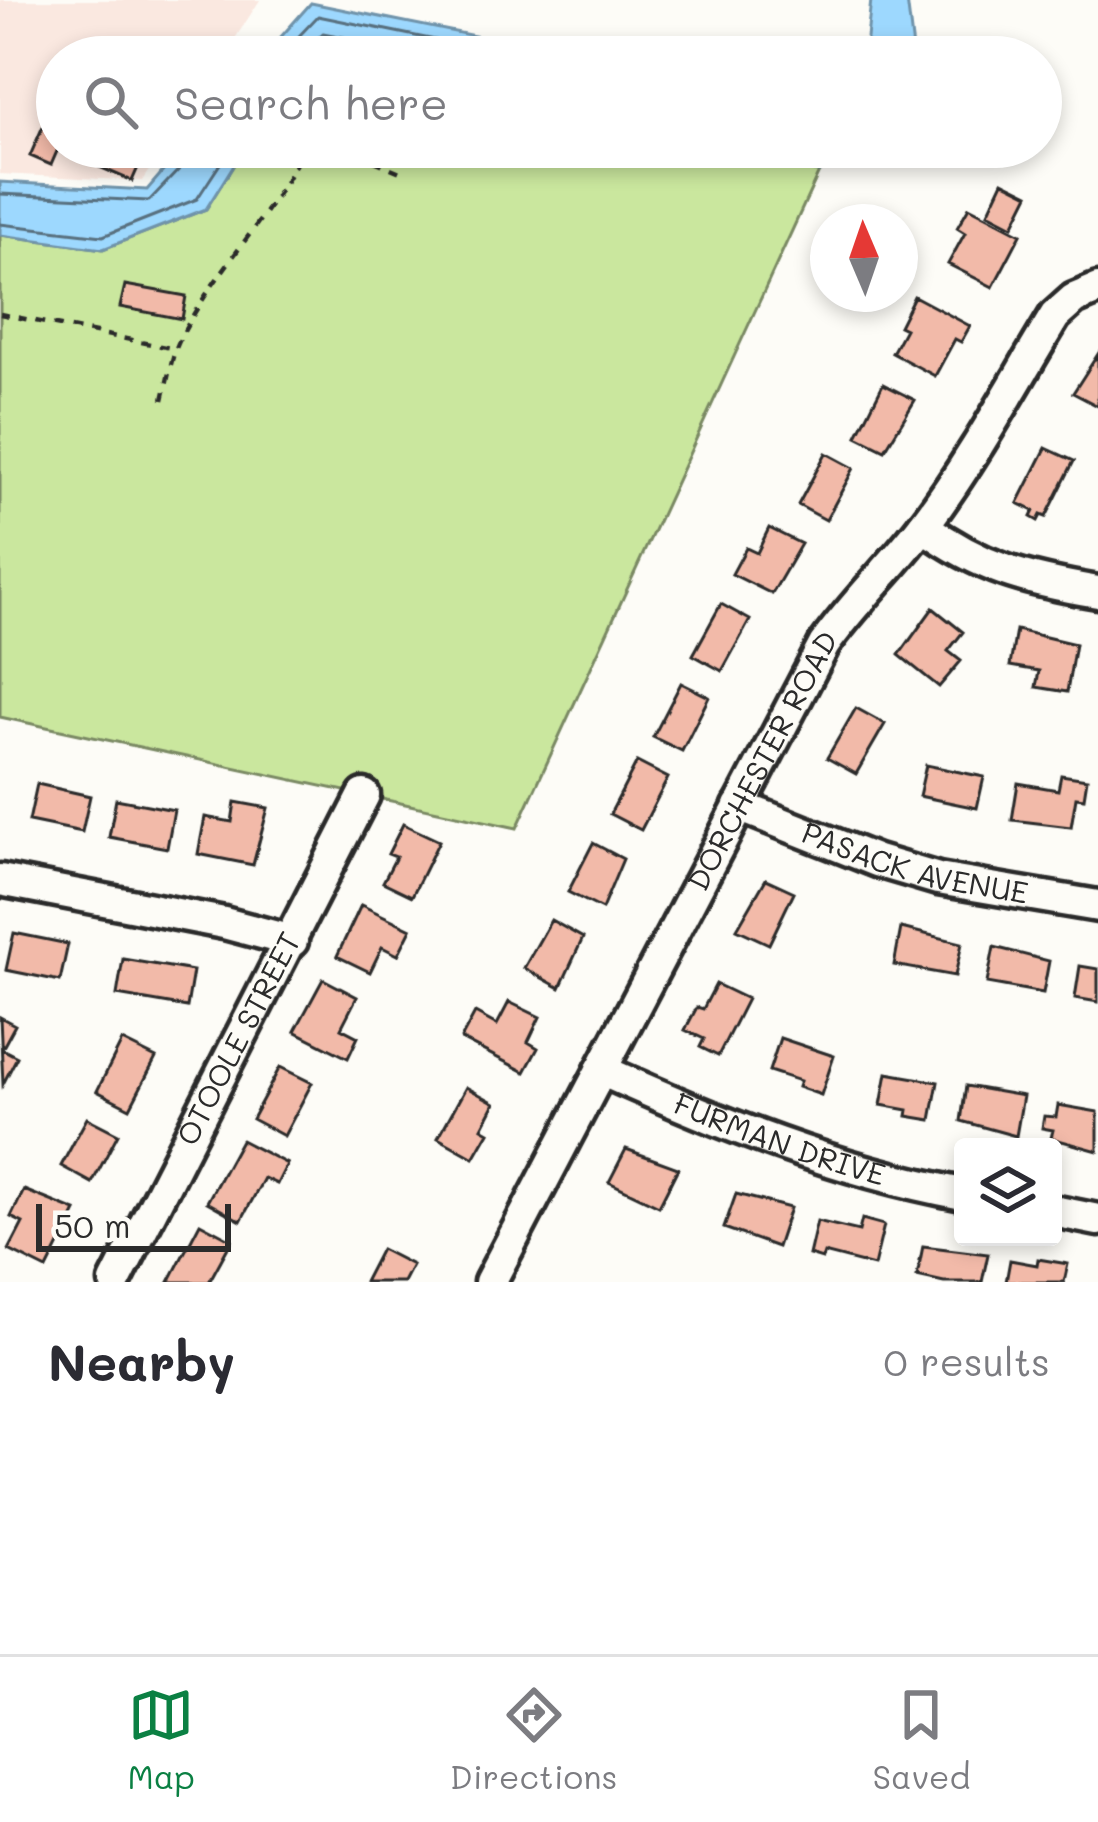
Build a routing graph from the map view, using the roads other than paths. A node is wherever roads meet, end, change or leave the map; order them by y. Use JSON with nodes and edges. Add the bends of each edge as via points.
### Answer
{"nodes":[{"id":1,"x":1098,"y":289,"type":"edge"},
{"id":2,"x":923,"y":526,"type":"junction"},
{"id":3,"x":1098,"y":592,"type":"edge"},
{"id":4,"x":364,"y":795,"type":"dead end"},
{"id":5,"x":739,"y":806,"type":"junction"},
{"id":6,"x":0,"y":880,"type":"edge"},
{"id":7,"x":1098,"y":906,"type":"edge"},
{"id":8,"x":292,"y":940,"type":"junction"},
{"id":9,"x":601,"y":1070,"type":"junction"},
{"id":10,"x":954,"y":1192,"type":"edge"},
{"id":11,"x":1062,"y":1213,"type":"edge"},
{"id":12,"x":1098,"y":1220,"type":"edge"},
{"id":13,"x":116,"y":1282,"type":"edge"},
{"id":14,"x":490,"y":1282,"type":"edge"}],
"edges":[{"from":1,"to":2,"type":"street","name":"DORCHESTER ROAD","via":[[1055,316]]},
{"from":2,"to":3,"type":"street","via":[[988,567]]},
{"from":2,"to":5,"type":"street","name":"DORCHESTER ROAD","via":[[824,645]]},
{"from":4,"to":8,"type":"street","name":"OTOOLE STREET"},
{"from":5,"to":7,"type":"street","name":"PASACK AVENUE","via":[[938,879]]},
{"from":5,"to":9,"type":"street","name":"DORCHESTER ROAD"},
{"from":6,"to":8,"type":"street"},
{"from":8,"to":13,"type":"street","name":"OTOOLE STREET"},
{"from":9,"to":10,"type":"street","name":"FURMAN DRIVE","via":[[829,1163]]},
{"from":9,"to":14,"type":"street","name":"DORCHESTER ROAD"},
{"from":11,"to":12,"type":"street"}]}
